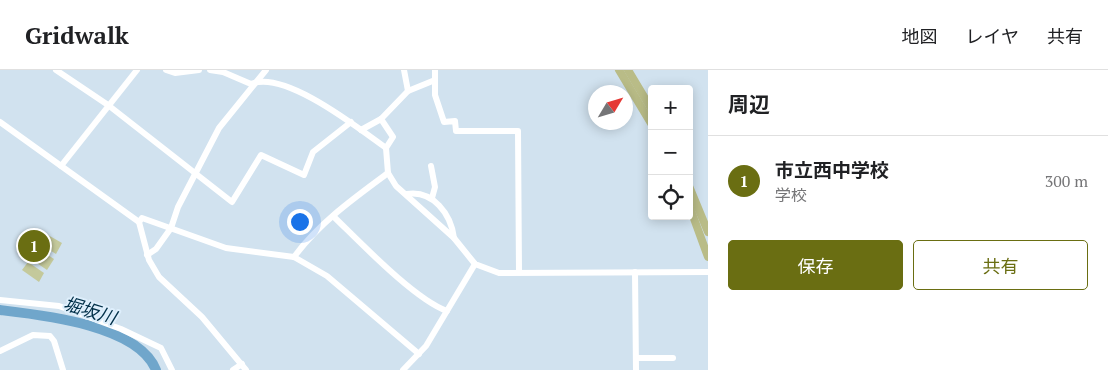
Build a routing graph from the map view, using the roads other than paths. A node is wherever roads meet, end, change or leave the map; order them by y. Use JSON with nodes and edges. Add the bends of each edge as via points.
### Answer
{"nodes":[{"id":1,"x":56,"y":70,"type":"edge"},
{"id":2,"x":138,"y":70,"type":"edge"},
{"id":3,"x":166,"y":70,"type":"edge"},
{"id":4,"x":199,"y":70,"type":"edge"},
{"id":5,"x":210,"y":70,"type":"edge"},
{"id":6,"x":266,"y":70,"type":"edge"},
{"id":7,"x":404,"y":70,"type":"edge"},
{"id":8,"x":435,"y":70,"type":"edge"},
{"id":9,"x":619,"y":70,"type":"edge"},
{"id":10,"x":628,"y":70,"type":"edge"},
{"id":11,"x":260,"y":79,"type":"junction"},
{"id":12,"x":435,"y":80,"type":"junction"},
{"id":13,"x":408,"y":91,"type":"junction"},
{"id":14,"x":648,"y":103,"type":"edge"},
{"id":15,"x":108,"y":105,"type":"junction"},
{"id":16,"x":648,"y":118,"type":"edge"},
{"id":17,"x":381,"y":119,"type":"junction"},
{"id":18,"x":0,"y":122,"type":"edge"},
{"id":19,"x":351,"y":122,"type":"junction"},
{"id":20,"x":361,"y":130,"type":"junction"},
{"id":21,"x":386,"y":148,"type":"junction"},
{"id":22,"x":61,"y":166,"type":"junction"},
{"id":23,"x":431,"y":166,"type":"dead end"},
{"id":24,"x":388,"y":173,"type":"junction"},
{"id":25,"x":197,"y":174,"type":"junction"},
{"id":26,"x":406,"y":194,"type":"junction"},
{"id":27,"x":693,"y":196,"type":"edge"},
{"id":28,"x":432,"y":198,"type":"junction"},
{"id":29,"x":333,"y":216,"type":"junction"},
{"id":30,"x":693,"y":216,"type":"edge"},
{"id":31,"x":139,"y":222,"type":"junction"},
{"id":32,"x":171,"y":228,"type":"junction"},
{"id":33,"x":708,"y":232,"type":"edge"},
{"id":34,"x":454,"y":238,"type":"junction"},
{"id":35,"x":148,"y":255,"type":"junction"},
{"id":36,"x":294,"y":257,"type":"junction"},
{"id":37,"x":708,"y":257,"type":"edge"},
{"id":38,"x":475,"y":264,"type":"junction"},
{"id":39,"x":519,"y":272,"type":"junction"},
{"id":40,"x":635,"y":272,"type":"junction"},
{"id":41,"x":708,"y":272,"type":"edge"},
{"id":42,"x":0,"y":300,"type":"edge"},
{"id":43,"x":447,"y":311,"type":"junction"},
{"id":44,"x":0,"y":351,"type":"edge"},
{"id":45,"x":419,"y":354,"type":"junction"},
{"id":46,"x":636,"y":358,"type":"junction"},
{"id":47,"x":673,"y":358,"type":"dead end"},
{"id":48,"x":242,"y":364,"type":"junction"},
{"id":49,"x":63,"y":370,"type":"edge"},
{"id":50,"x":172,"y":370,"type":"edge"},
{"id":51,"x":233,"y":370,"type":"edge"},
{"id":52,"x":246,"y":370,"type":"edge"},
{"id":53,"x":403,"y":370,"type":"edge"},
{"id":54,"x":636,"y":370,"type":"edge"}],
"edges":[{"from":1,"to":15,"type":"street"},
{"from":2,"to":15,"type":"street"},
{"from":3,"to":4,"type":"street"},
{"from":5,"to":11,"type":"street","via":[[251,84]]},
{"from":6,"to":11,"type":"street"},
{"from":7,"to":13,"type":"street"},
{"from":8,"to":12,"type":"street"},
{"from":9,"to":16,"type":"main road"},
{"from":10,"to":14,"type":"main road"},
{"from":11,"to":19,"type":"street","via":[[290,87]]},
{"from":11,"to":25,"type":"street","via":[[218,128]]},
{"from":12,"to":13,"type":"street"},
{"from":12,"to":39,"type":"street","via":[[435,95],[444,122],[455,121],[456,131],[518,131]]},
{"from":13,"to":17,"type":"street"},
{"from":15,"to":22,"type":"street"},
{"from":15,"to":25,"type":"street"},
{"from":17,"to":20,"type":"street"},
{"from":17,"to":21,"type":"street","via":[[393,137]]},
{"from":18,"to":22,"type":"street"},
{"from":19,"to":20,"type":"street"},
{"from":19,"to":25,"type":"street","via":[[313,152],[304,175],[261,154],[232,202]]},
{"from":20,"to":21,"type":"street"},
{"from":21,"to":24,"type":"street"},
{"from":22,"to":31,"type":"street"},
{"from":23,"to":28,"type":"street","via":[[435,187]]},
{"from":24,"to":26,"type":"street"},
{"from":24,"to":29,"type":"street"},
{"from":25,"to":32,"type":"street","via":[[178,207]]},
{"from":26,"to":28,"type":"street"},
{"from":26,"to":34,"type":"street"},
{"from":27,"to":33,"type":"main road"},
{"from":28,"to":34,"type":"street","via":[[444,210]]},
{"from":29,"to":36,"type":"street","via":[[306,240]]},
{"from":29,"to":43,"type":"street","via":[[420,295]]},
{"from":30,"to":37,"type":"main road"},
{"from":31,"to":32,"type":"street","via":[[142,218]]},
{"from":31,"to":35,"type":"street"},
{"from":32,"to":35,"type":"street"},
{"from":32,"to":36,"type":"street","via":[[226,248]]},
{"from":34,"to":38,"type":"street"},
{"from":35,"to":48,"type":"street","via":[[159,277],[202,317]]},
{"from":36,"to":45,"type":"street","via":[[327,276]]},
{"from":38,"to":39,"type":"street","via":[[500,273]]},
{"from":38,"to":43,"type":"street"},
{"from":39,"to":40,"type":"street"},
{"from":40,"to":41,"type":"street"},
{"from":40,"to":46,"type":"street"},
{"from":42,"to":50,"type":"street","via":[[58,306],[120,329],[161,348]]},
{"from":43,"to":45,"type":"street"},
{"from":44,"to":49,"type":"street","via":[[33,335],[50,336]]},
{"from":45,"to":53,"type":"street"},
{"from":46,"to":47,"type":"street"},
{"from":46,"to":54,"type":"street"},
{"from":48,"to":51,"type":"street"},
{"from":48,"to":52,"type":"street"}]}
